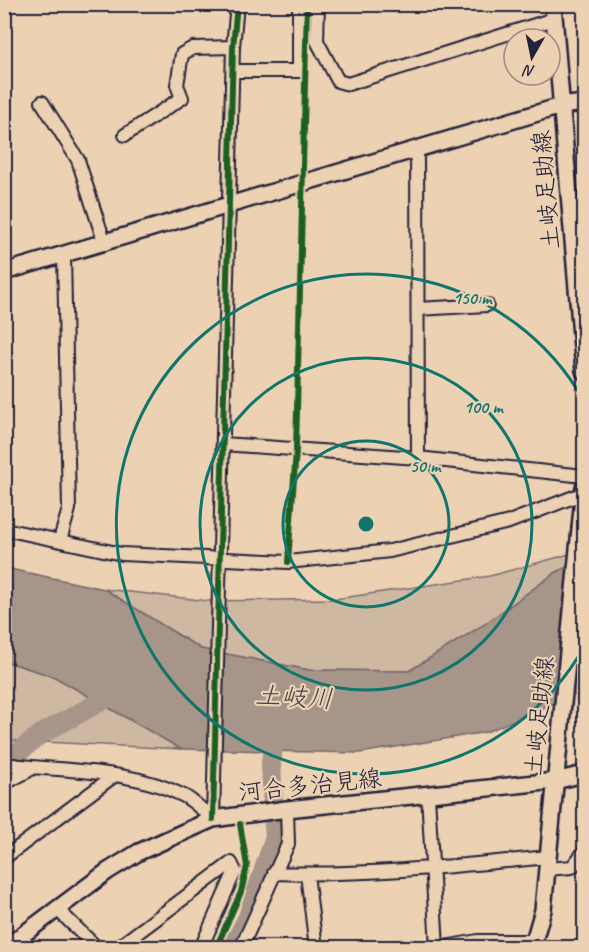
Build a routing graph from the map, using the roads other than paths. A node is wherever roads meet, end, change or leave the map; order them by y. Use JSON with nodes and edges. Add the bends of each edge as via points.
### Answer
{"nodes":[{"id":1,"x":237,"y":4,"type":"edge"},
{"id":2,"x":299,"y":4,"type":"edge"},
{"id":3,"x":318,"y":4,"type":"edge"},
{"id":4,"x":553,"y":12,"type":"edge"},
{"id":5,"x":233,"y":48,"type":"junction"},
{"id":6,"x":233,"y":71,"type":"junction"},
{"id":7,"x":42,"y":102,"type":"dead end"},
{"id":8,"x":585,"y":103,"type":"edge"},
{"id":9,"x":561,"y":106,"type":"junction"},
{"id":10,"x":125,"y":135,"type":"dead end"},
{"id":11,"x":417,"y":148,"type":"junction"},
{"id":12,"x":229,"y":205,"type":"junction"},
{"id":13,"x":105,"y":244,"type":"junction"},
{"id":14,"x":64,"y":255,"type":"junction"},
{"id":15,"x":4,"y":272,"type":"edge"},
{"id":16,"x":487,"y":304,"type":"dead end"},
{"id":17,"x":418,"y":309,"type":"junction"},
{"id":18,"x":585,"y":371,"type":"edge"},
{"id":19,"x":223,"y":444,"type":"junction"},
{"id":20,"x":418,"y":458,"type":"junction"},
{"id":21,"x":585,"y":476,"type":"edge"},
{"id":22,"x":585,"y":487,"type":"edge"},
{"id":23,"x":584,"y":493,"type":"edge"},
{"id":24,"x":4,"y":529,"type":"edge"},
{"id":25,"x":60,"y":540,"type":"junction"},
{"id":26,"x":219,"y":560,"type":"junction"},
{"id":27,"x":4,"y":764,"type":"edge"},
{"id":28,"x":33,"y":768,"type":"junction"},
{"id":29,"x":585,"y":774,"type":"edge"},
{"id":30,"x":115,"y":775,"type":"junction"},
{"id":31,"x":555,"y":782,"type":"junction"},
{"id":32,"x":4,"y":784,"type":"edge"},
{"id":33,"x":428,"y":795,"type":"junction"},
{"id":34,"x":287,"y":809,"type":"junction"},
{"id":35,"x":213,"y":819,"type":"junction"},
{"id":36,"x":585,"y":852,"type":"edge"},
{"id":37,"x":4,"y":858,"type":"edge"},
{"id":38,"x":547,"y":863,"type":"junction"},
{"id":39,"x":434,"y":867,"type":"junction"},
{"id":40,"x":274,"y":873,"type":"junction"},
{"id":41,"x":307,"y":874,"type":"junction"},
{"id":42,"x":56,"y":908,"type":"junction"},
{"id":43,"x":534,"y":944,"type":"edge"},
{"id":44,"x":5,"y":948,"type":"edge"},
{"id":45,"x":97,"y":948,"type":"edge"},
{"id":46,"x":117,"y":948,"type":"edge"},
{"id":47,"x":201,"y":948,"type":"edge"},
{"id":48,"x":241,"y":948,"type":"edge"},
{"id":49,"x":316,"y":948,"type":"edge"},
{"id":50,"x":438,"y":948,"type":"edge"}],
"edges":[{"from":1,"to":5,"type":"street"},
{"from":2,"to":6,"type":"street","via":[[299,71]]},
{"from":3,"to":4,"type":"street","via":[[317,41],[338,81],[348,84]]},
{"from":4,"to":9,"type":"main road","name":"土岐足助線"},
{"from":5,"to":6,"type":"street"},
{"from":5,"to":10,"type":"street","via":[[193,48],[182,54],[177,85],[182,98]]},
{"from":6,"to":12,"type":"street"},
{"from":7,"to":13,"type":"street","via":[[78,160]]},
{"from":8,"to":9,"type":"main road"},
{"from":9,"to":11,"type":"main road"},
{"from":9,"to":18,"type":"main road","name":"土岐足助線"},
{"from":11,"to":12,"type":"main road"},
{"from":11,"to":17,"type":"street"},
{"from":12,"to":13,"type":"main road"},
{"from":12,"to":19,"type":"street"},
{"from":13,"to":14,"type":"main road"},
{"from":14,"to":15,"type":"main road"},
{"from":14,"to":25,"type":"street","via":[[69,509]]},
{"from":16,"to":17,"type":"street"},
{"from":17,"to":20,"type":"street"},
{"from":19,"to":20,"type":"street"},
{"from":19,"to":26,"type":"street"},
{"from":20,"to":21,"type":"street"},
{"from":22,"to":23,"type":"main road","name":"土岐足助線"},
{"from":23,"to":26,"type":"street","via":[[509,522],[390,551],[288,562]]},
{"from":23,"to":31,"type":"main road","name":"土岐足助線"},
{"from":24,"to":25,"type":"street"},
{"from":25,"to":26,"type":"street","via":[[122,554]]},
{"from":26,"to":35,"type":"street"},
{"from":27,"to":28,"type":"street"},
{"from":28,"to":30,"type":"street"},
{"from":28,"to":32,"type":"street"},
{"from":29,"to":31,"type":"main road","name":"河合多治見線"},
{"from":30,"to":35,"type":"street","via":[[185,796]]},
{"from":30,"to":37,"type":"street"},
{"from":31,"to":33,"type":"main road","name":"河合多治見線"},
{"from":31,"to":38,"type":"main road","name":"土岐足助線"},
{"from":33,"to":34,"type":"main road","name":"河合多治見線"},
{"from":33,"to":39,"type":"street"},
{"from":34,"to":35,"type":"main road","name":"河合多治見線"},
{"from":34,"to":40,"type":"street","via":[[288,844]]},
{"from":35,"to":42,"type":"main road","name":"河合多治見線","via":[[139,852]]},
{"from":36,"to":38,"type":"street","via":[[572,867]]},
{"from":38,"to":39,"type":"street"},
{"from":38,"to":43,"type":"main road","name":"土岐足助線","via":[[543,910]]},
{"from":39,"to":41,"type":"street"},
{"from":39,"to":50,"type":"street"},
{"from":40,"to":41,"type":"street"},
{"from":40,"to":48,"type":"street"},
{"from":41,"to":49,"type":"street"},
{"from":42,"to":44,"type":"main road","name":"河合多治見線"},
{"from":42,"to":45,"type":"street"},
{"from":43,"to":50,"type":"street","via":[[478,941]]},
{"from":46,"to":47,"type":"street","via":[[231,863],[235,871]]}]}
